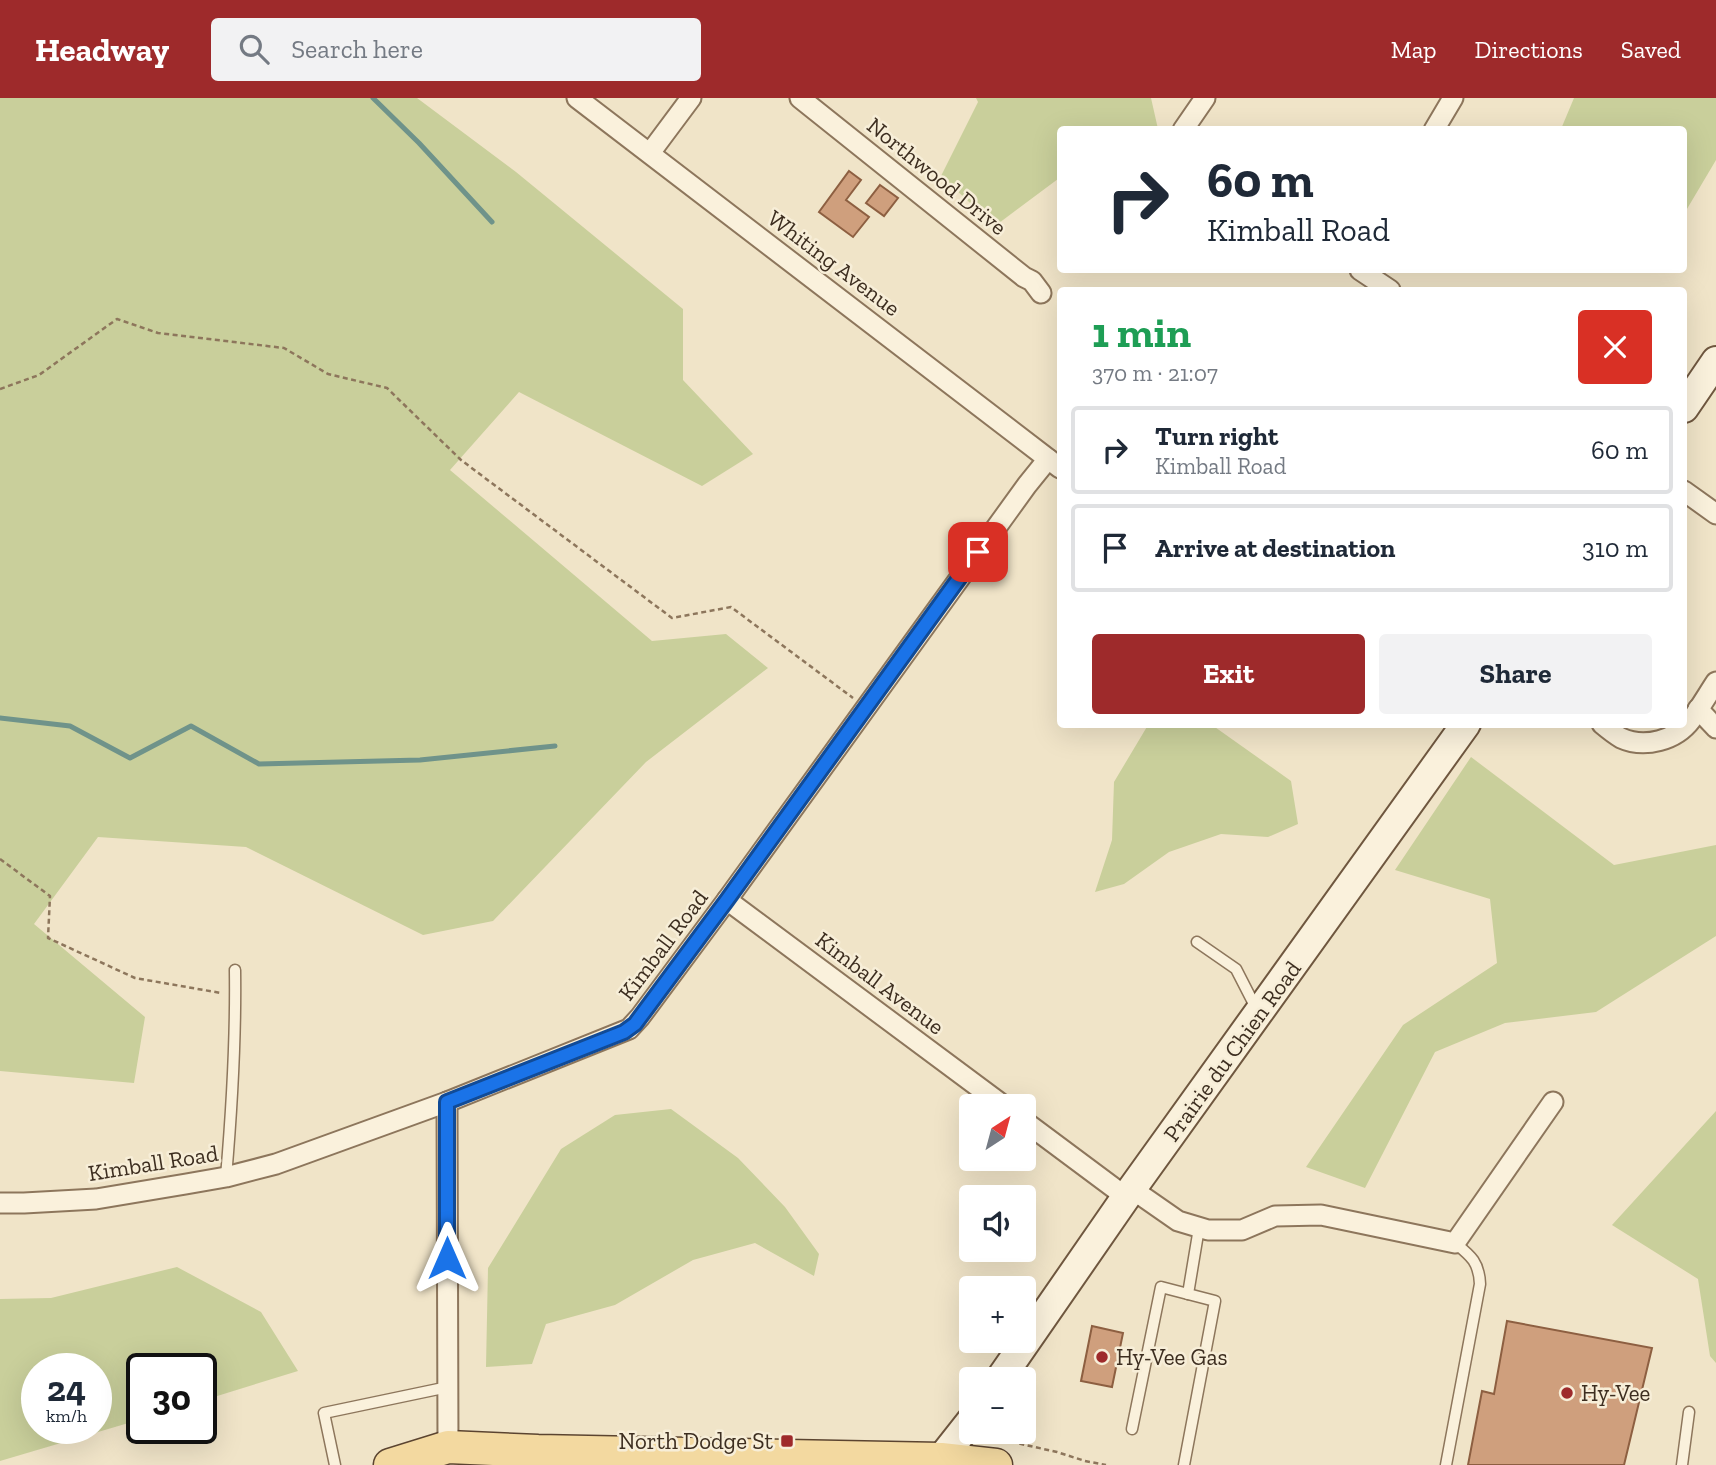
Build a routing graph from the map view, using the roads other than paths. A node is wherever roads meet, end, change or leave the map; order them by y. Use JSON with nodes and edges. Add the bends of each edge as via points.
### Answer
{"nodes":[{"id":1,"x":577,"y":98,"type":"edge"},
{"id":2,"x":691,"y":98,"type":"edge"},
{"id":3,"x":800,"y":98,"type":"edge"},
{"id":4,"x":1205,"y":98,"type":"edge"},
{"id":5,"x":1453,"y":98,"type":"edge"},
{"id":6,"x":1186,"y":126,"type":"edge"},
{"id":7,"x":1436,"y":126,"type":"edge"},
{"id":8,"x":650,"y":153,"type":"junction"},
{"id":9,"x":1364,"y":273,"type":"edge"},
{"id":10,"x":1386,"y":287,"type":"edge"},
{"id":11,"x":1041,"y":293,"type":"dead end"},
{"id":12,"x":1716,"y":361,"type":"edge"},
{"id":13,"x":1687,"y":404,"type":"edge"},
{"id":14,"x":1054,"y":463,"type":"edge"},
{"id":15,"x":1687,"y":493,"type":"edge"},
{"id":16,"x":1716,"y":514,"type":"edge"},
{"id":17,"x":1716,"y":682,"type":"edge"},
{"id":18,"x":1698,"y":709,"type":"junction"},
{"id":19,"x":1687,"y":725,"type":"edge"},
{"id":20,"x":1463,"y":728,"type":"edge"},
{"id":21,"x":1608,"y":728,"type":"edge"},
{"id":22,"x":1684,"y":728,"type":"edge"},
{"id":23,"x":1716,"y":728,"type":"edge"},
{"id":24,"x":727,"y":900,"type":"junction"},
{"id":25,"x":1197,"y":942,"type":"dead end"},
{"id":26,"x":235,"y":970,"type":"dead end"},
{"id":27,"x":1259,"y":1013,"type":"junction"},
{"id":28,"x":988,"y":1094,"type":"edge"},
{"id":29,"x":447,"y":1102,"type":"junction"},
{"id":30,"x":1553,"y":1102,"type":"dead end"},
{"id":31,"x":1036,"y":1129,"type":"edge"},
{"id":32,"x":226,"y":1177,"type":"junction"},
{"id":33,"x":1129,"y":1193,"type":"junction"},
{"id":34,"x":0,"y":1203,"type":"edge"},
{"id":35,"x":1199,"y":1228,"type":"junction"},
{"id":36,"x":1455,"y":1243,"type":"junction"},
{"id":37,"x":1188,"y":1294,"type":"junction"},
{"id":38,"x":1008,"y":1367,"type":"edge"},
{"id":39,"x":448,"y":1387,"type":"junction"},
{"id":40,"x":1689,"y":1412,"type":"dead end"},
{"id":41,"x":1132,"y":1429,"type":"dead end"},
{"id":42,"x":959,"y":1436,"type":"edge"},
{"id":43,"x":459,"y":1457,"type":"edge"},
{"id":44,"x":939,"y":1462,"type":"edge"},
{"id":45,"x":335,"y":1465,"type":"edge"},
{"id":46,"x":390,"y":1465,"type":"edge"},
{"id":47,"x":996,"y":1465,"type":"edge"},
{"id":48,"x":1184,"y":1465,"type":"edge"},
{"id":49,"x":1446,"y":1465,"type":"edge"},
{"id":50,"x":1682,"y":1465,"type":"edge"}],
"edges":[{"from":1,"to":8,"type":"street","name":"Whiting Avenue"},
{"from":2,"to":8,"type":"street"},
{"from":3,"to":11,"type":"street","name":"Northwood Drive","via":[[1032,281]]},
{"from":4,"to":6,"type":"street"},
{"from":5,"to":7,"type":"street"},
{"from":8,"to":14,"type":"street","name":"Whiting Avenue"},
{"from":9,"to":10,"type":"street"},
{"from":12,"to":13,"type":"street"},
{"from":14,"to":24,"type":"street","name":"Kimball Road","via":[[1027,485]]},
{"from":15,"to":16,"type":"street"},
{"from":17,"to":18,"type":"street"},
{"from":18,"to":19,"type":"street"},
{"from":18,"to":23,"type":"street"},
{"from":20,"to":27,"type":"street","name":"Prairie du Chien Road"},
{"from":21,"to":22,"type":"street","via":[[1636,742],[1653,742]]},
{"from":24,"to":28,"type":"street","name":"Kimball Avenue"},
{"from":24,"to":29,"type":"street","name":"Kimball Road","via":[[629,1028]]},
{"from":25,"to":27,"type":"lane","via":[[1236,969]]},
{"from":26,"to":32,"type":"lane"},
{"from":27,"to":33,"type":"street","name":"Prairie du Chien Road"},
{"from":29,"to":32,"type":"street","name":"Kimball Road","via":[[306,1154]]},
{"from":29,"to":39,"type":"street"},
{"from":30,"to":36,"type":"street"},
{"from":31,"to":33,"type":"street"},
{"from":32,"to":34,"type":"street","name":"Kimball Road","via":[[96,1199]]},
{"from":33,"to":35,"type":"street","via":[[1178,1222]]},
{"from":33,"to":38,"type":"street","name":"Prairie du Chien Road"},
{"from":35,"to":36,"type":"street","via":[[1242,1230],[1275,1216],[1321,1214]]},
{"from":35,"to":37,"type":"lane"},
{"from":36,"to":49,"type":"lane","via":[[1479,1269],[1480,1284]]},
{"from":37,"to":41,"type":"lane","via":[[1161,1287]]},
{"from":37,"to":48,"type":"lane","via":[[1215,1301]]},
{"from":39,"to":43,"type":"street"},
{"from":39,"to":45,"type":"lane","via":[[324,1413]]},
{"from":40,"to":50,"type":"lane"},
{"from":42,"to":44,"type":"street"},
{"from":43,"to":44,"type":"main road"},
{"from":43,"to":46,"type":"main road"},
{"from":44,"to":47,"type":"main road"}]}
